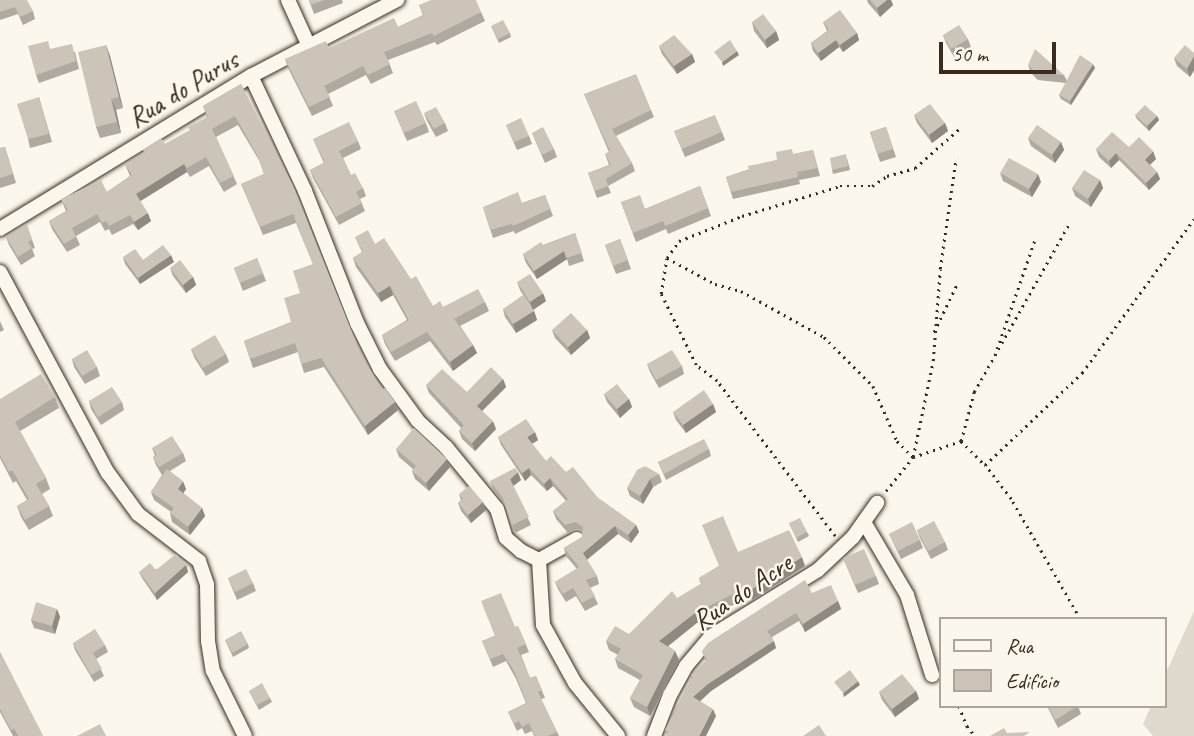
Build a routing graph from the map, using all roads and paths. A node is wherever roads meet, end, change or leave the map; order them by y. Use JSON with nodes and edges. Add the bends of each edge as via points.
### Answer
{"nodes":[{"id":1,"x":288,"y":0,"type":"edge"},
{"id":2,"x":397,"y":0,"type":"edge"},
{"id":3,"x":308,"y":44,"type":"junction"},
{"id":4,"x":251,"y":76,"type":"junction"},
{"id":5,"x":959,"y":128,"type":"dead end"},
{"id":6,"x":956,"y":158,"type":"dead end"},
{"id":7,"x":1194,"y":219,"type":"edge"},
{"id":8,"x":1068,"y":226,"type":"dead end"},
{"id":9,"x":0,"y":229,"type":"edge"},
{"id":10,"x":1035,"y":239,"type":"dead end"},
{"id":11,"x":667,"y":258,"type":"junction"},
{"id":12,"x":0,"y":272,"type":"edge"},
{"id":13,"x":957,"y":284,"type":"dead end"},
{"id":14,"x":933,"y":335,"type":"junction"},
{"id":15,"x":994,"y":356,"type":"junction"},
{"id":16,"x":961,"y":441,"type":"junction"},
{"id":17,"x":913,"y":457,"type":"junction"},
{"id":18,"x":985,"y":465,"type":"junction"},
{"id":19,"x":877,"y":503,"type":"joint"},
{"id":20,"x":864,"y":522,"type":"junction"},
{"id":21,"x":577,"y":539,"type":"edge"},
{"id":22,"x":843,"y":547,"type":"junction"},
{"id":23,"x":540,"y":559,"type":"junction"},
{"id":24,"x":1079,"y":617,"type":"edge"},
{"id":25,"x":932,"y":675,"type":"dead end"},
{"id":26,"x":960,"y":708,"type":"edge"},
{"id":27,"x":245,"y":736,"type":"edge"},
{"id":28,"x":618,"y":736,"type":"edge"},
{"id":29,"x":654,"y":736,"type":"edge"},
{"id":30,"x":975,"y":736,"type":"edge"}],
"edges":[{"from":1,"to":3,"type":"street"},
{"from":2,"to":3,"type":"street","name":"Rua do Purus"},
{"from":3,"to":4,"type":"street","name":"Rua do Purus"},
{"from":4,"to":9,"type":"street","name":"Rua do Purus"},
{"from":4,"to":23,"type":"street","via":[[306,191],[357,323],[380,369],[418,421],[497,509],[506,538]]},
{"from":5,"to":11,"type":"path","via":[[915,168],[887,176],[873,186],[841,186],[742,216],[679,242]]},
{"from":6,"to":14,"type":"path"},
{"from":7,"to":18,"type":"path","via":[[1082,373]]},
{"from":8,"to":15,"type":"path"},
{"from":10,"to":15,"type":"path"},
{"from":11,"to":17,"type":"path","via":[[715,284],[741,290],[824,337],[873,386],[897,441]]},
{"from":11,"to":22,"type":"path","via":[[661,294],[696,365],[717,381]]},
{"from":12,"to":27,"type":"street","via":[[108,473],[138,514],[199,561],[207,584],[213,671]]},
{"from":13,"to":14,"type":"path"},
{"from":14,"to":17,"type":"path","via":[[933,361]]},
{"from":15,"to":16,"type":"path","via":[[974,392]]},
{"from":16,"to":17,"type":"path"},
{"from":16,"to":18,"type":"path"},
{"from":17,"to":19,"type":"path"},
{"from":18,"to":24,"type":"path","via":[[1011,499]]},
{"from":19,"to":20,"type":"street","name":"Rua do Acre"},
{"from":20,"to":22,"type":"street","name":"Rua do Acre"},
{"from":20,"to":25,"type":"street","via":[[907,595]]},
{"from":21,"to":23,"type":"street"},
{"from":22,"to":29,"type":"street","name":"Rua do Acre","via":[[806,579],[710,637],[686,666]]},
{"from":23,"to":28,"type":"street","via":[[543,625],[575,683]]},
{"from":26,"to":30,"type":"path"}]}
